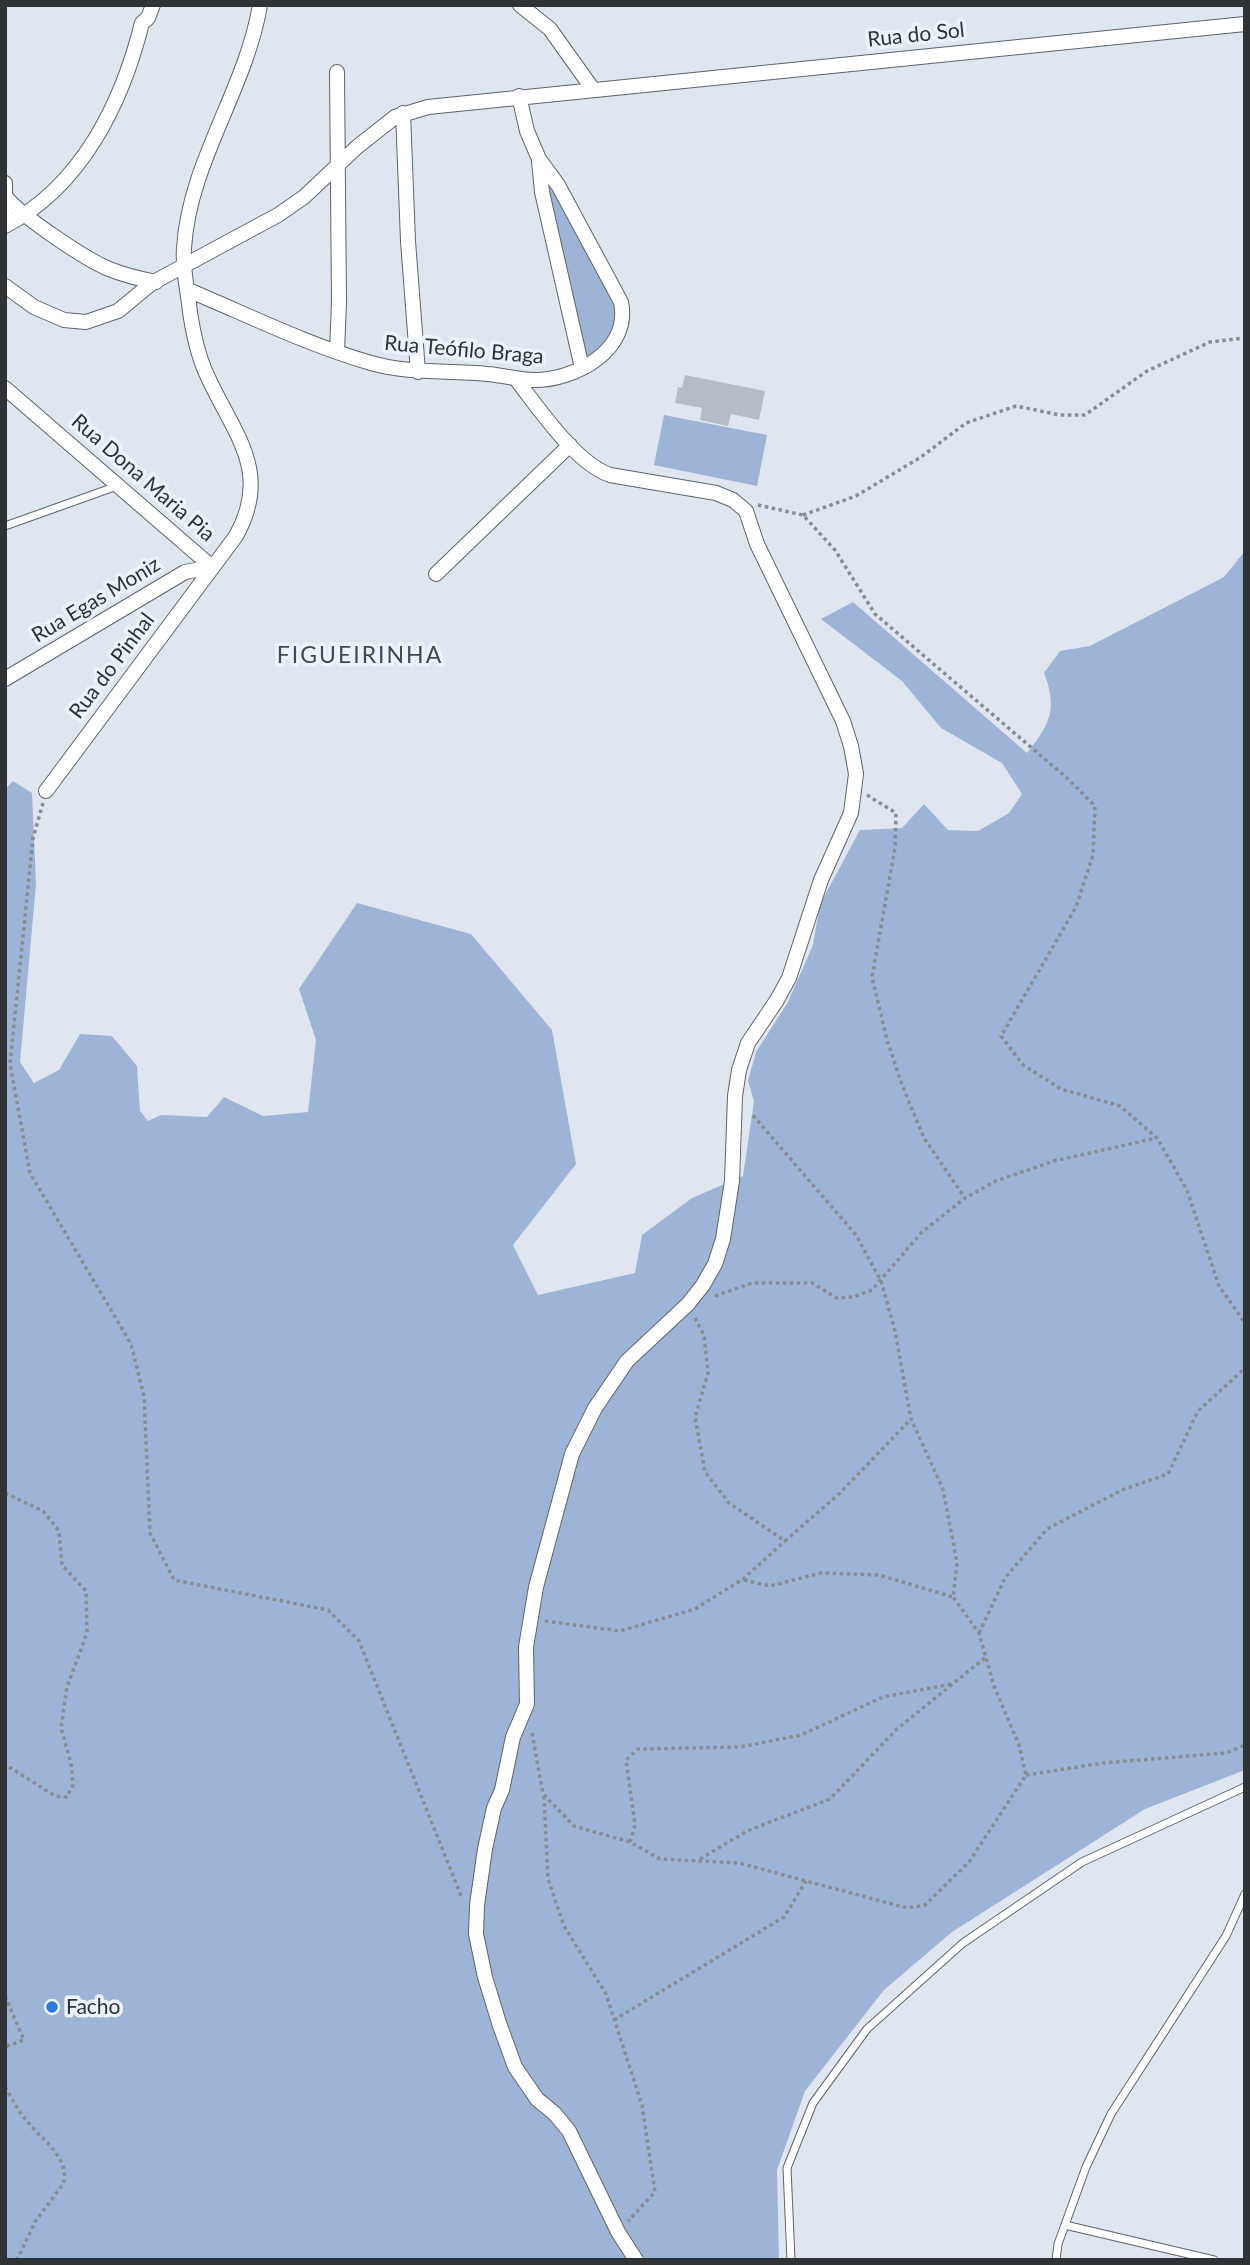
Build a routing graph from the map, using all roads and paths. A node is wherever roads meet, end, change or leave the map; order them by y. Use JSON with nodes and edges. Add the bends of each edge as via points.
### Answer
{"nodes":[{"id":1,"x":153,"y":5,"type":"edge"},
{"id":2,"x":260,"y":5,"type":"edge"},
{"id":3,"x":520,"y":5,"type":"edge"},
{"id":4,"x":1245,"y":24,"type":"edge"},
{"id":5,"x":337,"y":72,"type":"dead end"},
{"id":6,"x":592,"y":88,"type":"junction"},
{"id":7,"x":519,"y":96,"type":"junction"},
{"id":8,"x":403,"y":113,"type":"junction"},
{"id":9,"x":539,"y":159,"type":"junction"},
{"id":10,"x":337,"y":167,"type":"junction"},
{"id":11,"x":5,"y":183,"type":"edge"},
{"id":12,"x":6,"y":197,"type":"edge"},
{"id":13,"x":25,"y":215,"type":"junction"},
{"id":14,"x":5,"y":216,"type":"edge"},
{"id":15,"x":5,"y":226,"type":"edge"},
{"id":16,"x":185,"y":266,"type":"junction"},
{"id":17,"x":156,"y":282,"type":"junction"},
{"id":18,"x":5,"y":286,"type":"edge"},
{"id":19,"x":188,"y":290,"type":"junction"},
{"id":20,"x":1245,"y":338,"type":"edge"},
{"id":21,"x":337,"y":352,"type":"junction"},
{"id":22,"x":582,"y":368,"type":"junction"},
{"id":23,"x":418,"y":372,"type":"junction"},
{"id":24,"x":514,"y":378,"type":"junction"},
{"id":25,"x":5,"y":388,"type":"edge"},
{"id":26,"x":570,"y":445,"type":"junction"},
{"id":27,"x":119,"y":485,"type":"junction"},
{"id":28,"x":741,"y":505,"type":"junction"},
{"id":29,"x":803,"y":515,"type":"junction"},
{"id":30,"x":5,"y":526,"type":"edge"},
{"id":31,"x":212,"y":567,"type":"junction"},
{"id":32,"x":436,"y":574,"type":"dead end"},
{"id":33,"x":5,"y":678,"type":"edge"},
{"id":34,"x":856,"y":788,"type":"junction"},
{"id":35,"x":46,"y":791,"type":"joint"},
{"id":36,"x":735,"y":1096,"type":"junction"},
{"id":37,"x":1157,"y":1138,"type":"junction"},
{"id":38,"x":965,"y":1198,"type":"junction"},
{"id":39,"x":881,"y":1282,"type":"junction"},
{"id":40,"x":692,"y":1298,"type":"junction"},
{"id":41,"x":1245,"y":1323,"type":"edge"},
{"id":42,"x":1245,"y":1368,"type":"edge"},
{"id":43,"x":911,"y":1419,"type":"junction"},
{"id":44,"x":5,"y":1493,"type":"edge"},
{"id":45,"x":785,"y":1541,"type":"junction"},
{"id":46,"x":743,"y":1579,"type":"junction"},
{"id":47,"x":953,"y":1597,"type":"junction"},
{"id":48,"x":530,"y":1619,"type":"junction"},
{"id":49,"x":979,"y":1633,"type":"junction"},
{"id":50,"x":986,"y":1657,"type":"junction"},
{"id":51,"x":952,"y":1684,"type":"junction"},
{"id":52,"x":527,"y":1704,"type":"junction"},
{"id":53,"x":1245,"y":1745,"type":"edge"},
{"id":54,"x":5,"y":1768,"type":"edge"},
{"id":55,"x":1026,"y":1775,"type":"junction"},
{"id":56,"x":1245,"y":1787,"type":"edge"},
{"id":57,"x":544,"y":1794,"type":"junction"},
{"id":58,"x":631,"y":1842,"type":"junction"},
{"id":59,"x":698,"y":1861,"type":"junction"},
{"id":60,"x":806,"y":1881,"type":"junction"},
{"id":61,"x":1245,"y":1894,"type":"edge"},
{"id":62,"x":466,"y":1908,"type":"dead end"},
{"id":63,"x":5,"y":1996,"type":"edge"},
{"id":64,"x":614,"y":2020,"type":"junction"},
{"id":65,"x":7,"y":2044,"type":"edge"},
{"id":66,"x":5,"y":2087,"type":"edge"},
{"id":67,"x":1065,"y":2225,"type":"junction"},
{"id":68,"x":618,"y":2232,"type":"junction"},
{"id":69,"x":17,"y":2260,"type":"edge"},
{"id":70,"x":636,"y":2260,"type":"edge"},
{"id":71,"x":791,"y":2260,"type":"edge"},
{"id":72,"x":1055,"y":2260,"type":"edge"},
{"id":73,"x":1214,"y":2260,"type":"edge"}],
"edges":[{"from":1,"to":13,"type":"street","via":[[102,130],[69,174]]},
{"from":2,"to":16,"type":"street","name":"Rua Dona Maria Pia","via":[[251,45],[199,178],[185,235]]},
{"from":3,"to":6,"type":"street","via":[[550,29]]},
{"from":4,"to":6,"type":"street","name":"Rua do Sol"},
{"from":5,"to":10,"type":"street"},
{"from":6,"to":7,"type":"street","name":"Rua do Sol"},
{"from":7,"to":8,"type":"street","name":"Rua do Sol"},
{"from":7,"to":9,"type":"street","name":"Rua Teófilo Braga"},
{"from":8,"to":10,"type":"street"},
{"from":8,"to":23,"type":"street"},
{"from":9,"to":22,"type":"street","name":"Rua Teófilo Braga","via":[[542,192]]},
{"from":9,"to":22,"type":"street","name":"Rua Teófilo Braga","via":[[558,185],[621,302],[623,319],[617,337],[600,357]]},
{"from":10,"to":16,"type":"street","via":[[278,215]]},
{"from":10,"to":21,"type":"street"},
{"from":11,"to":12,"type":"street"},
{"from":12,"to":13,"type":"street"},
{"from":12,"to":14,"type":"street"},
{"from":13,"to":15,"type":"street"},
{"from":13,"to":17,"type":"street","via":[[98,264]]},
{"from":16,"to":17,"type":"street"},
{"from":16,"to":19,"type":"street","name":"Rua Dona Maria Pia"},
{"from":17,"to":18,"type":"street","via":[[118,311],[75,322],[43,313]]},
{"from":19,"to":21,"type":"street","name":"Rua Teófilo Braga"},
{"from":19,"to":31,"type":"street","name":"Rua Dona Maria Pia","via":[[201,360],[244,446],[251,474],[244,521]]},
{"from":20,"to":29,"type":"path","via":[[1210,342],[1147,371],[1085,415],[1016,406],[966,423],[856,496]]},
{"from":21,"to":23,"type":"street","name":"Rua Teófilo Braga"},
{"from":22,"to":24,"type":"street","name":"Rua Teófilo Braga","via":[[553,378]]},
{"from":23,"to":24,"type":"street","name":"Rua Teófilo Braga"},
{"from":24,"to":26,"type":"street"},
{"from":25,"to":27,"type":"street","name":"Rua Dona Maria Pia"},
{"from":26,"to":28,"type":"street","via":[[601,472],[716,493]]},
{"from":26,"to":32,"type":"street"},
{"from":27,"to":30,"type":"lane"},
{"from":27,"to":31,"type":"street","name":"Rua Dona Maria Pia"},
{"from":28,"to":29,"type":"path"},
{"from":28,"to":34,"type":"street","via":[[843,721],[855,761]]},
{"from":29,"to":37,"type":"path","via":[[835,550],[875,614],[1095,806],[1093,855],[1076,907],[1002,1036],[1023,1065],[1061,1089],[1120,1107]]},
{"from":31,"to":33,"type":"street","name":"Rua Egas Moniz","via":[[185,572]]},
{"from":31,"to":35,"type":"street","name":"Rua do Pinhal"},
{"from":34,"to":36,"type":"street","via":[[851,813],[814,899],[789,978],[748,1043]]},
{"from":34,"to":38,"type":"path","via":[[897,813],[872,977],[887,1040],[924,1138]]},
{"from":35,"to":62,"type":"path","via":[[33,838],[10,1064],[30,1172],[131,1344],[144,1396],[150,1533],[174,1580],[328,1611],[359,1641]]},
{"from":36,"to":39,"type":"path","via":[[856,1235]]},
{"from":36,"to":40,"type":"street","via":[[733,1181],[723,1239],[715,1264]]},
{"from":37,"to":38,"type":"path","via":[[1054,1161],[996,1181]]},
{"from":37,"to":41,"type":"path","via":[[1187,1189],[1219,1286]]},
{"from":38,"to":39,"type":"path","via":[[922,1232]]},
{"from":39,"to":40,"type":"path","via":[[853,1297],[837,1298],[812,1283],[752,1283],[715,1296]]},
{"from":39,"to":43,"type":"path"},
{"from":40,"to":45,"type":"path","via":[[704,1335],[708,1373],[695,1418],[705,1472],[729,1503]]},
{"from":40,"to":48,"type":"street","via":[[627,1361],[594,1408],[565,1476]]},
{"from":42,"to":49,"type":"path","via":[[1198,1411],[1168,1474],[1122,1490],[1047,1529],[1005,1578]]},
{"from":43,"to":45,"type":"path","via":[[840,1493]]},
{"from":43,"to":47,"type":"path","via":[[943,1489],[957,1563]]},
{"from":44,"to":54,"type":"path","via":[[43,1511],[59,1531],[62,1565],[86,1591],[87,1633],[67,1686],[61,1728],[73,1785],[67,1797],[55,1796]]},
{"from":45,"to":46,"type":"path"},
{"from":46,"to":47,"type":"path","via":[[770,1586],[821,1573],[879,1575]]},
{"from":46,"to":48,"type":"path","via":[[695,1609],[621,1631]]},
{"from":47,"to":49,"type":"path"},
{"from":48,"to":52,"type":"street"},
{"from":49,"to":50,"type":"path"},
{"from":50,"to":51,"type":"path"},
{"from":50,"to":55,"type":"path"},
{"from":51,"to":58,"type":"path","via":[[883,1698],[801,1735],[740,1747],[638,1749],[626,1760],[635,1825]]},
{"from":51,"to":59,"type":"path","via":[[897,1728],[830,1799],[747,1830]]},
{"from":52,"to":57,"type":"path"},
{"from":52,"to":68,"type":"street","via":[[494,1808],[476,1934],[485,1978],[515,2067],[537,2099],[569,2131]]},
{"from":53,"to":55,"type":"path","via":[[1226,1753],[1103,1763]]},
{"from":55,"to":60,"type":"path","via":[[969,1862],[925,1905],[907,1908]]},
{"from":56,"to":71,"type":"lane","via":[[1082,1862],[963,1943],[867,2029],[813,2103],[787,2168]]},
{"from":57,"to":58,"type":"path","via":[[574,1826]]},
{"from":57,"to":64,"type":"path","via":[[548,1879],[564,1926],[606,1994]]},
{"from":58,"to":59,"type":"path","via":[[660,1859]]},
{"from":59,"to":60,"type":"path","via":[[739,1863]]},
{"from":60,"to":64,"type":"path","via":[[784,1917]]},
{"from":61,"to":67,"type":"lane","via":[[1226,1936],[1111,2114]]},
{"from":63,"to":65,"type":"path","via":[[24,2039]]},
{"from":64,"to":68,"type":"path","via":[[642,2105],[655,2192]]},
{"from":66,"to":69,"type":"path","via":[[24,2119],[61,2162],[66,2177],[35,2222]]},
{"from":67,"to":72,"type":"lane"},
{"from":67,"to":73,"type":"lane"},
{"from":68,"to":70,"type":"street"}]}
